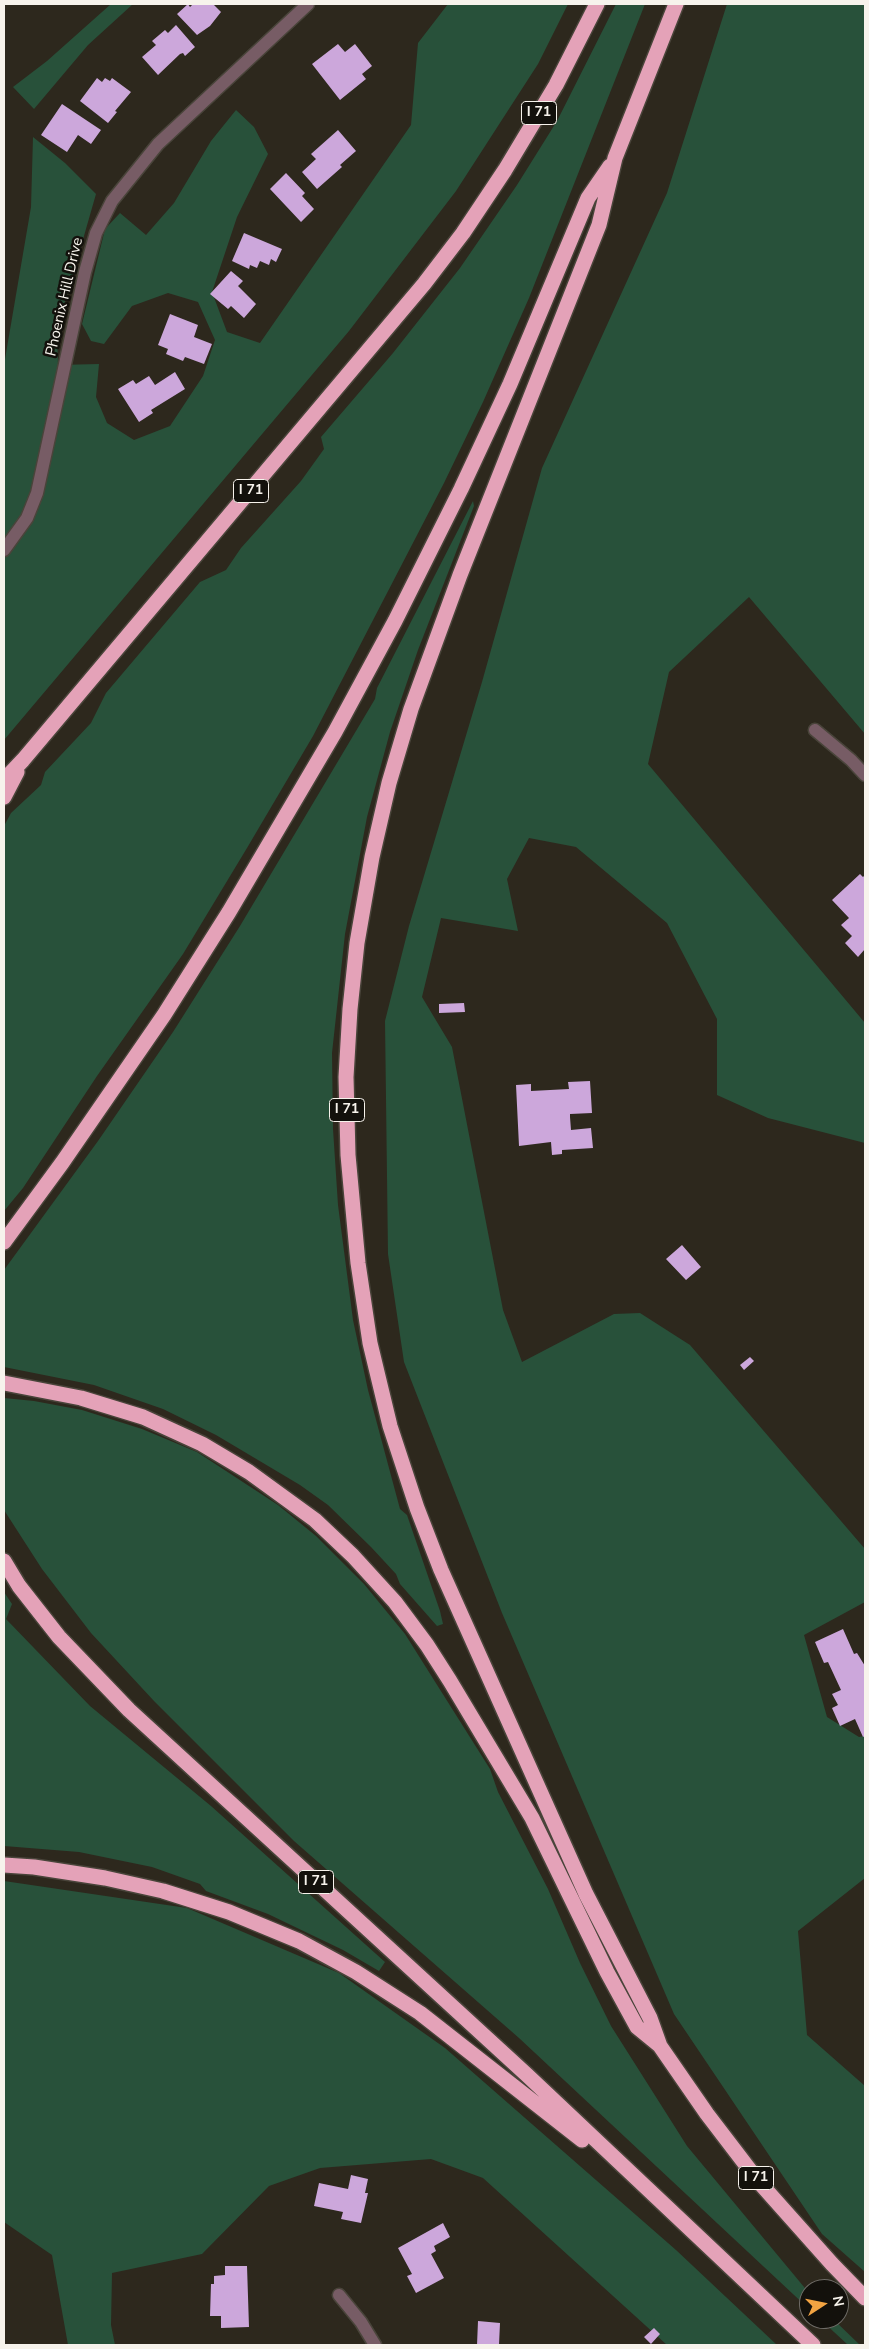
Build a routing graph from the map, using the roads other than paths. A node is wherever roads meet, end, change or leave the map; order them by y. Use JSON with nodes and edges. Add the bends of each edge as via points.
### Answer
{"nodes":[{"id":1,"x":308,"y":4,"type":"edge"},
{"id":2,"x":597,"y":4,"type":"edge"},
{"id":3,"x":676,"y":4,"type":"edge"},
{"id":4,"x":615,"y":158,"type":"junction"},
{"id":5,"x":4,"y":550,"type":"edge"},
{"id":6,"x":815,"y":730,"type":"dead end"},
{"id":7,"x":24,"y":760,"type":"junction"},
{"id":8,"x":865,"y":775,"type":"edge"},
{"id":9,"x":4,"y":780,"type":"edge"},
{"id":10,"x":4,"y":797,"type":"edge"},
{"id":11,"x":4,"y":1242,"type":"edge"},
{"id":12,"x":4,"y":1384,"type":"edge"},
{"id":13,"x":4,"y":1561,"type":"edge"},
{"id":14,"x":4,"y":1865,"type":"edge"},
{"id":15,"x":660,"y":2046,"type":"junction"},
{"id":16,"x":644,"y":2188,"type":"junction"},
{"id":17,"x":339,"y":2295,"type":"dead end"},
{"id":18,"x":865,"y":2298,"type":"edge"},
{"id":19,"x":375,"y":2345,"type":"edge"},
{"id":20,"x":813,"y":2345,"type":"edge"}],
"edges":[{"from":1,"to":5,"type":"street","name":"Phoenix Hill Drive","via":[[158,144],[112,201],[96,233],[85,272],[37,493],[27,518]]},
{"from":2,"to":7,"type":"highway","number":"I 71","via":[[556,85],[463,233],[424,284]]},
{"from":3,"to":4,"type":"highway","number":"I 71"},
{"from":4,"to":11,"type":"highway","via":[[588,198],[510,384],[461,489],[335,732],[164,1015]]},
{"from":4,"to":15,"type":"highway","number":"I 71","via":[[599,225],[460,575],[411,710],[389,783],[357,942],[346,1077],[348,1155],[358,1263],[370,1344],[390,1426],[441,1570],[590,1902],[650,2018]]},
{"from":6,"to":8,"type":"street"},
{"from":7,"to":9,"type":"highway"},
{"from":7,"to":10,"type":"highway","number":"I 71"},
{"from":12,"to":15,"type":"highway","via":[[81,1398],[143,1418],[202,1444],[256,1477],[315,1520],[353,1556],[394,1602],[450,1681],[532,1818],[637,2027]]},
{"from":13,"to":16,"type":"highway","number":"I 71","via":[[19,1586],[59,1636],[104,1685],[527,2075]]},
{"from":14,"to":16,"type":"highway","via":[[105,1878],[163,1891],[229,1912],[299,1941],[356,1972],[420,2013]]},
{"from":15,"to":18,"type":"highway","number":"I 71","via":[[759,2182]]},
{"from":16,"to":20,"type":"highway","number":"I 71"},
{"from":17,"to":19,"type":"street"}]}
